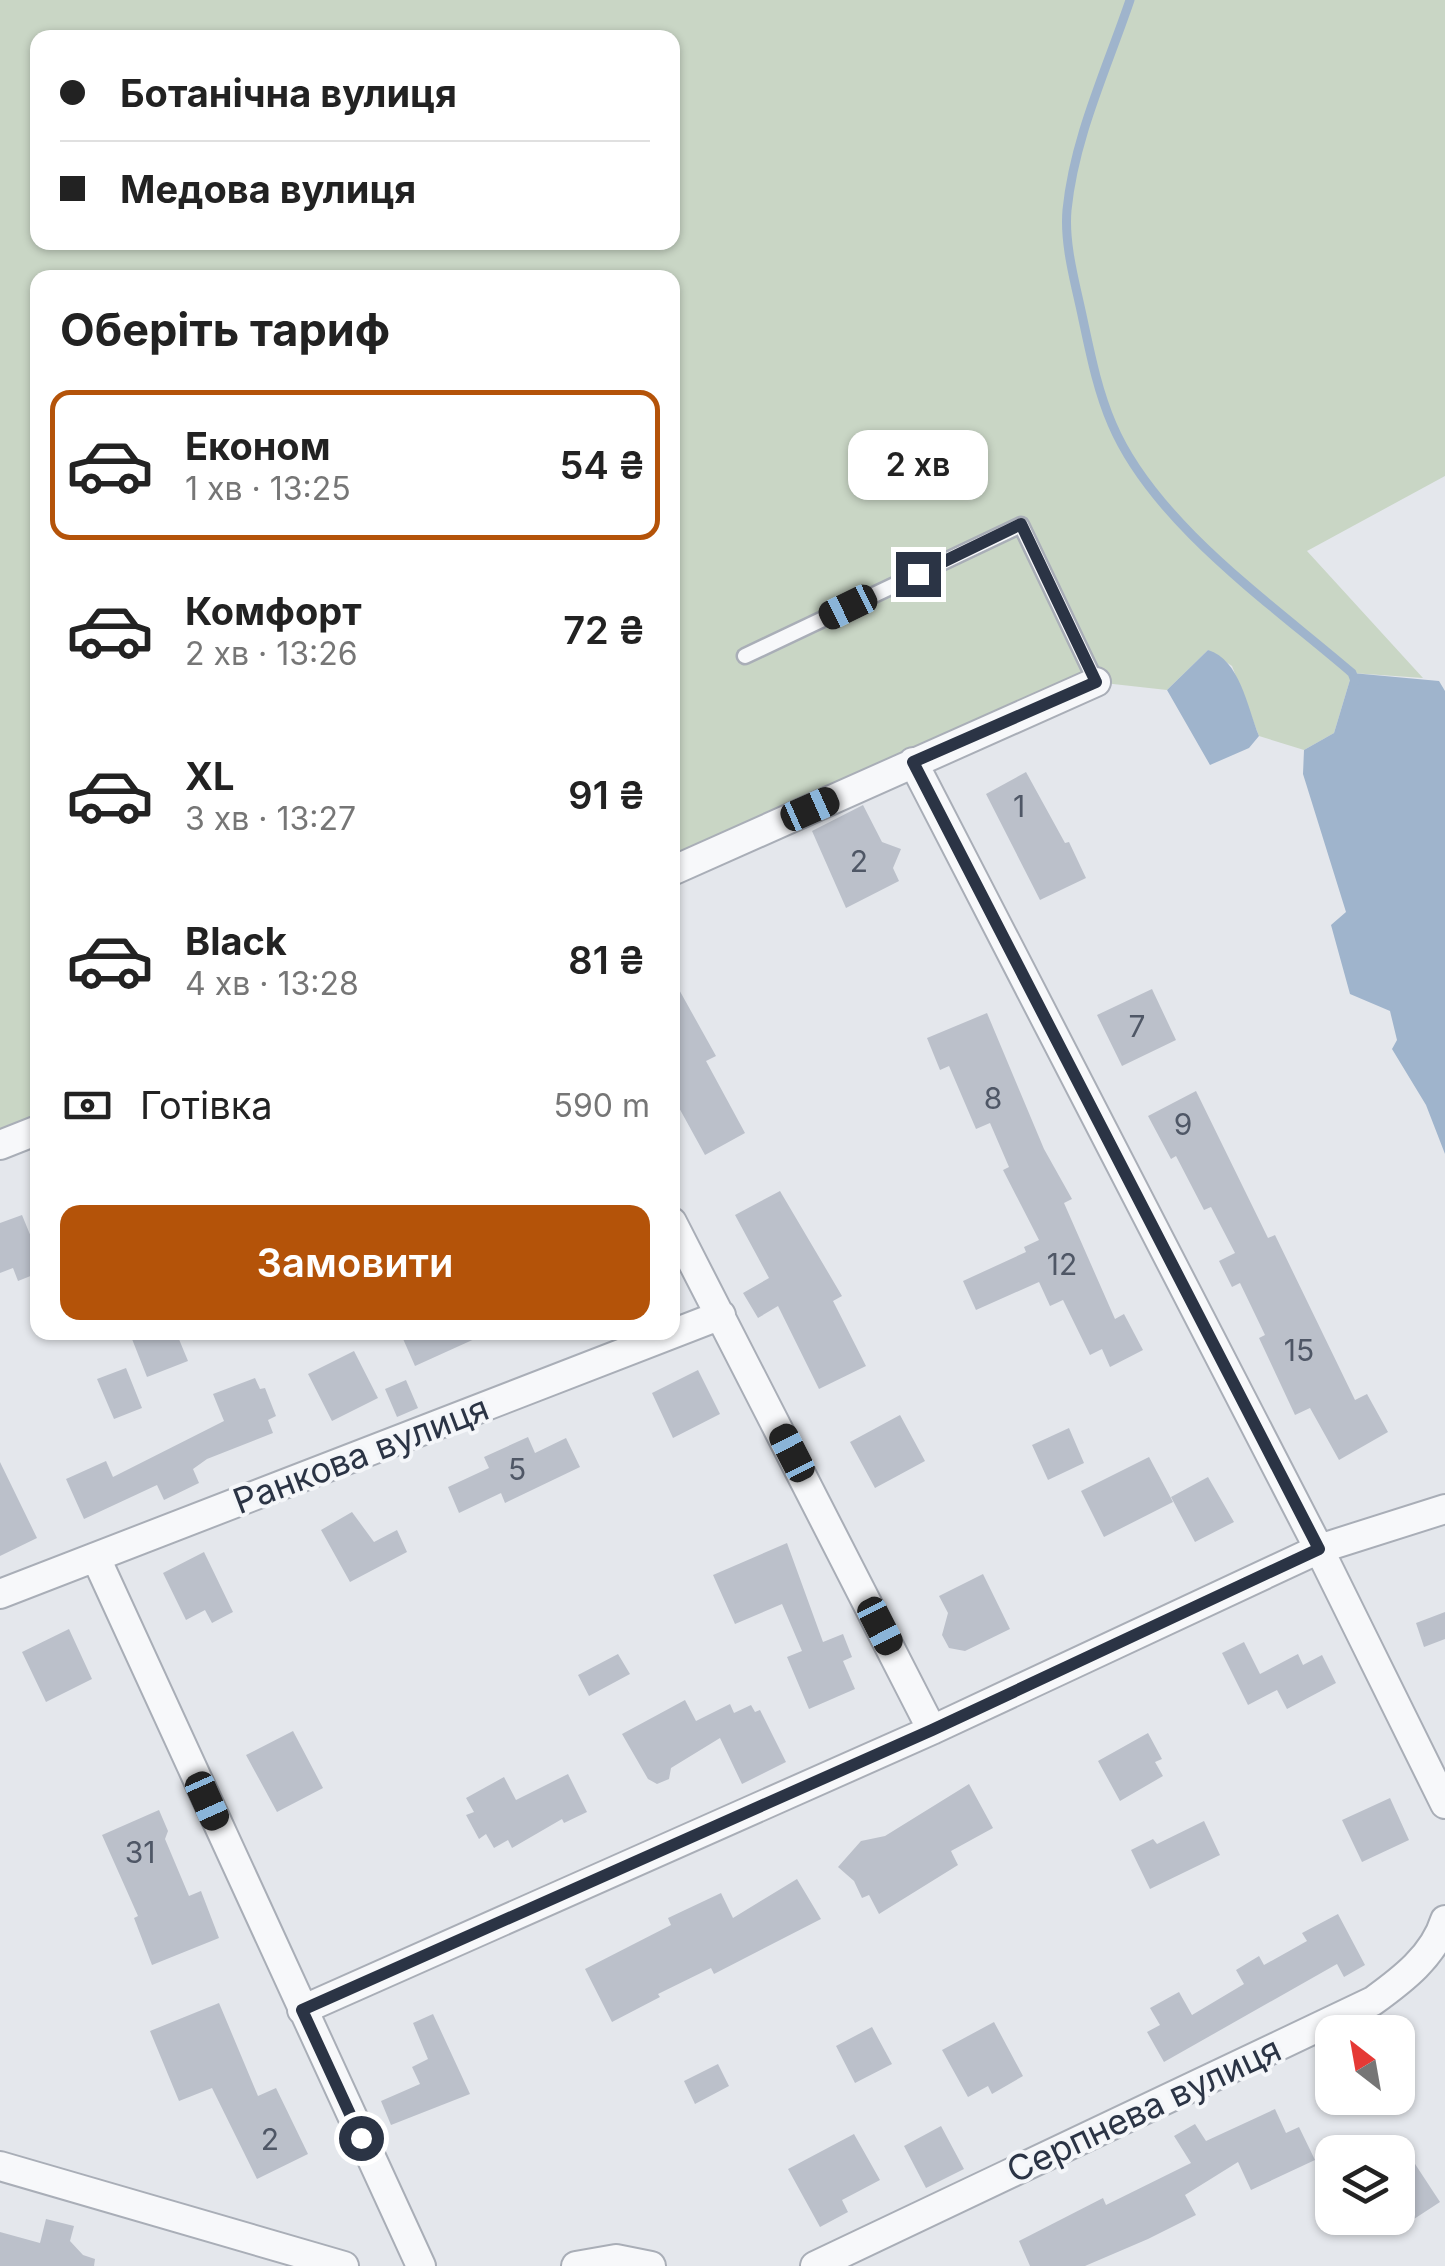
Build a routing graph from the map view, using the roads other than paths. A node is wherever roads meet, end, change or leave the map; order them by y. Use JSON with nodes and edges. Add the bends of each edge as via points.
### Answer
{"nodes":[{"id":1,"x":745,"y":656,"type":"dead end"},
{"id":2,"x":1096,"y":682,"type":"joint"},
{"id":3,"x":913,"y":762,"type":"junction"},
{"id":4,"x":680,"y":867,"type":"edge"},
{"id":5,"x":30,"y":1133,"type":"edge"},
{"id":6,"x":0,"y":1145,"type":"edge"},
{"id":7,"x":680,"y":1237,"type":"edge"},
{"id":8,"x":721,"y":1314,"type":"junction"},
{"id":9,"x":680,"y":1330,"type":"edge"},
{"id":10,"x":654,"y":1340,"type":"edge"},
{"id":11,"x":1445,"y":1510,"type":"edge"},
{"id":12,"x":1319,"y":1549,"type":"junction"},
{"id":13,"x":96,"y":1558,"type":"junction"},
{"id":14,"x":0,"y":1594,"type":"edge"},
{"id":15,"x":932,"y":1730,"type":"junction"},
{"id":16,"x":1445,"y":1804,"type":"edge"},
{"id":17,"x":1445,"y":1920,"type":"edge"},
{"id":18,"x":302,"y":2010,"type":"junction"},
{"id":19,"x":0,"y":2166,"type":"edge"},
{"id":20,"x":344,"y":2266,"type":"edge"},
{"id":21,"x":420,"y":2266,"type":"edge"},
{"id":22,"x":576,"y":2266,"type":"edge"},
{"id":23,"x":651,"y":2266,"type":"edge"},
{"id":24,"x":815,"y":2266,"type":"edge"}],
"edges":[{"from":1,"to":2,"type":"lane","via":[[1021,524]]},
{"from":2,"to":3,"type":"street"},
{"from":3,"to":4,"type":"street"},
{"from":3,"to":12,"type":"street"},
{"from":5,"to":6,"type":"street"},
{"from":7,"to":8,"type":"street"},
{"from":8,"to":9,"type":"street","name":"Ранкова вулиця"},
{"from":8,"to":15,"type":"street"},
{"from":10,"to":13,"type":"street","name":"Ранкова вулиця"},
{"from":11,"to":12,"type":"street"},
{"from":12,"to":15,"type":"street"},
{"from":12,"to":16,"type":"street"},
{"from":13,"to":14,"type":"street","name":"Ранкова вулиця"},
{"from":13,"to":18,"type":"street"},
{"from":15,"to":18,"type":"street"},
{"from":17,"to":24,"type":"street","name":"Серпнева вулиця","via":[[1409,1974],[1373,2001]]},
{"from":18,"to":21,"type":"street"},
{"from":19,"to":20,"type":"street"},
{"from":22,"to":23,"type":"street","via":[[616,2259]]}]}
